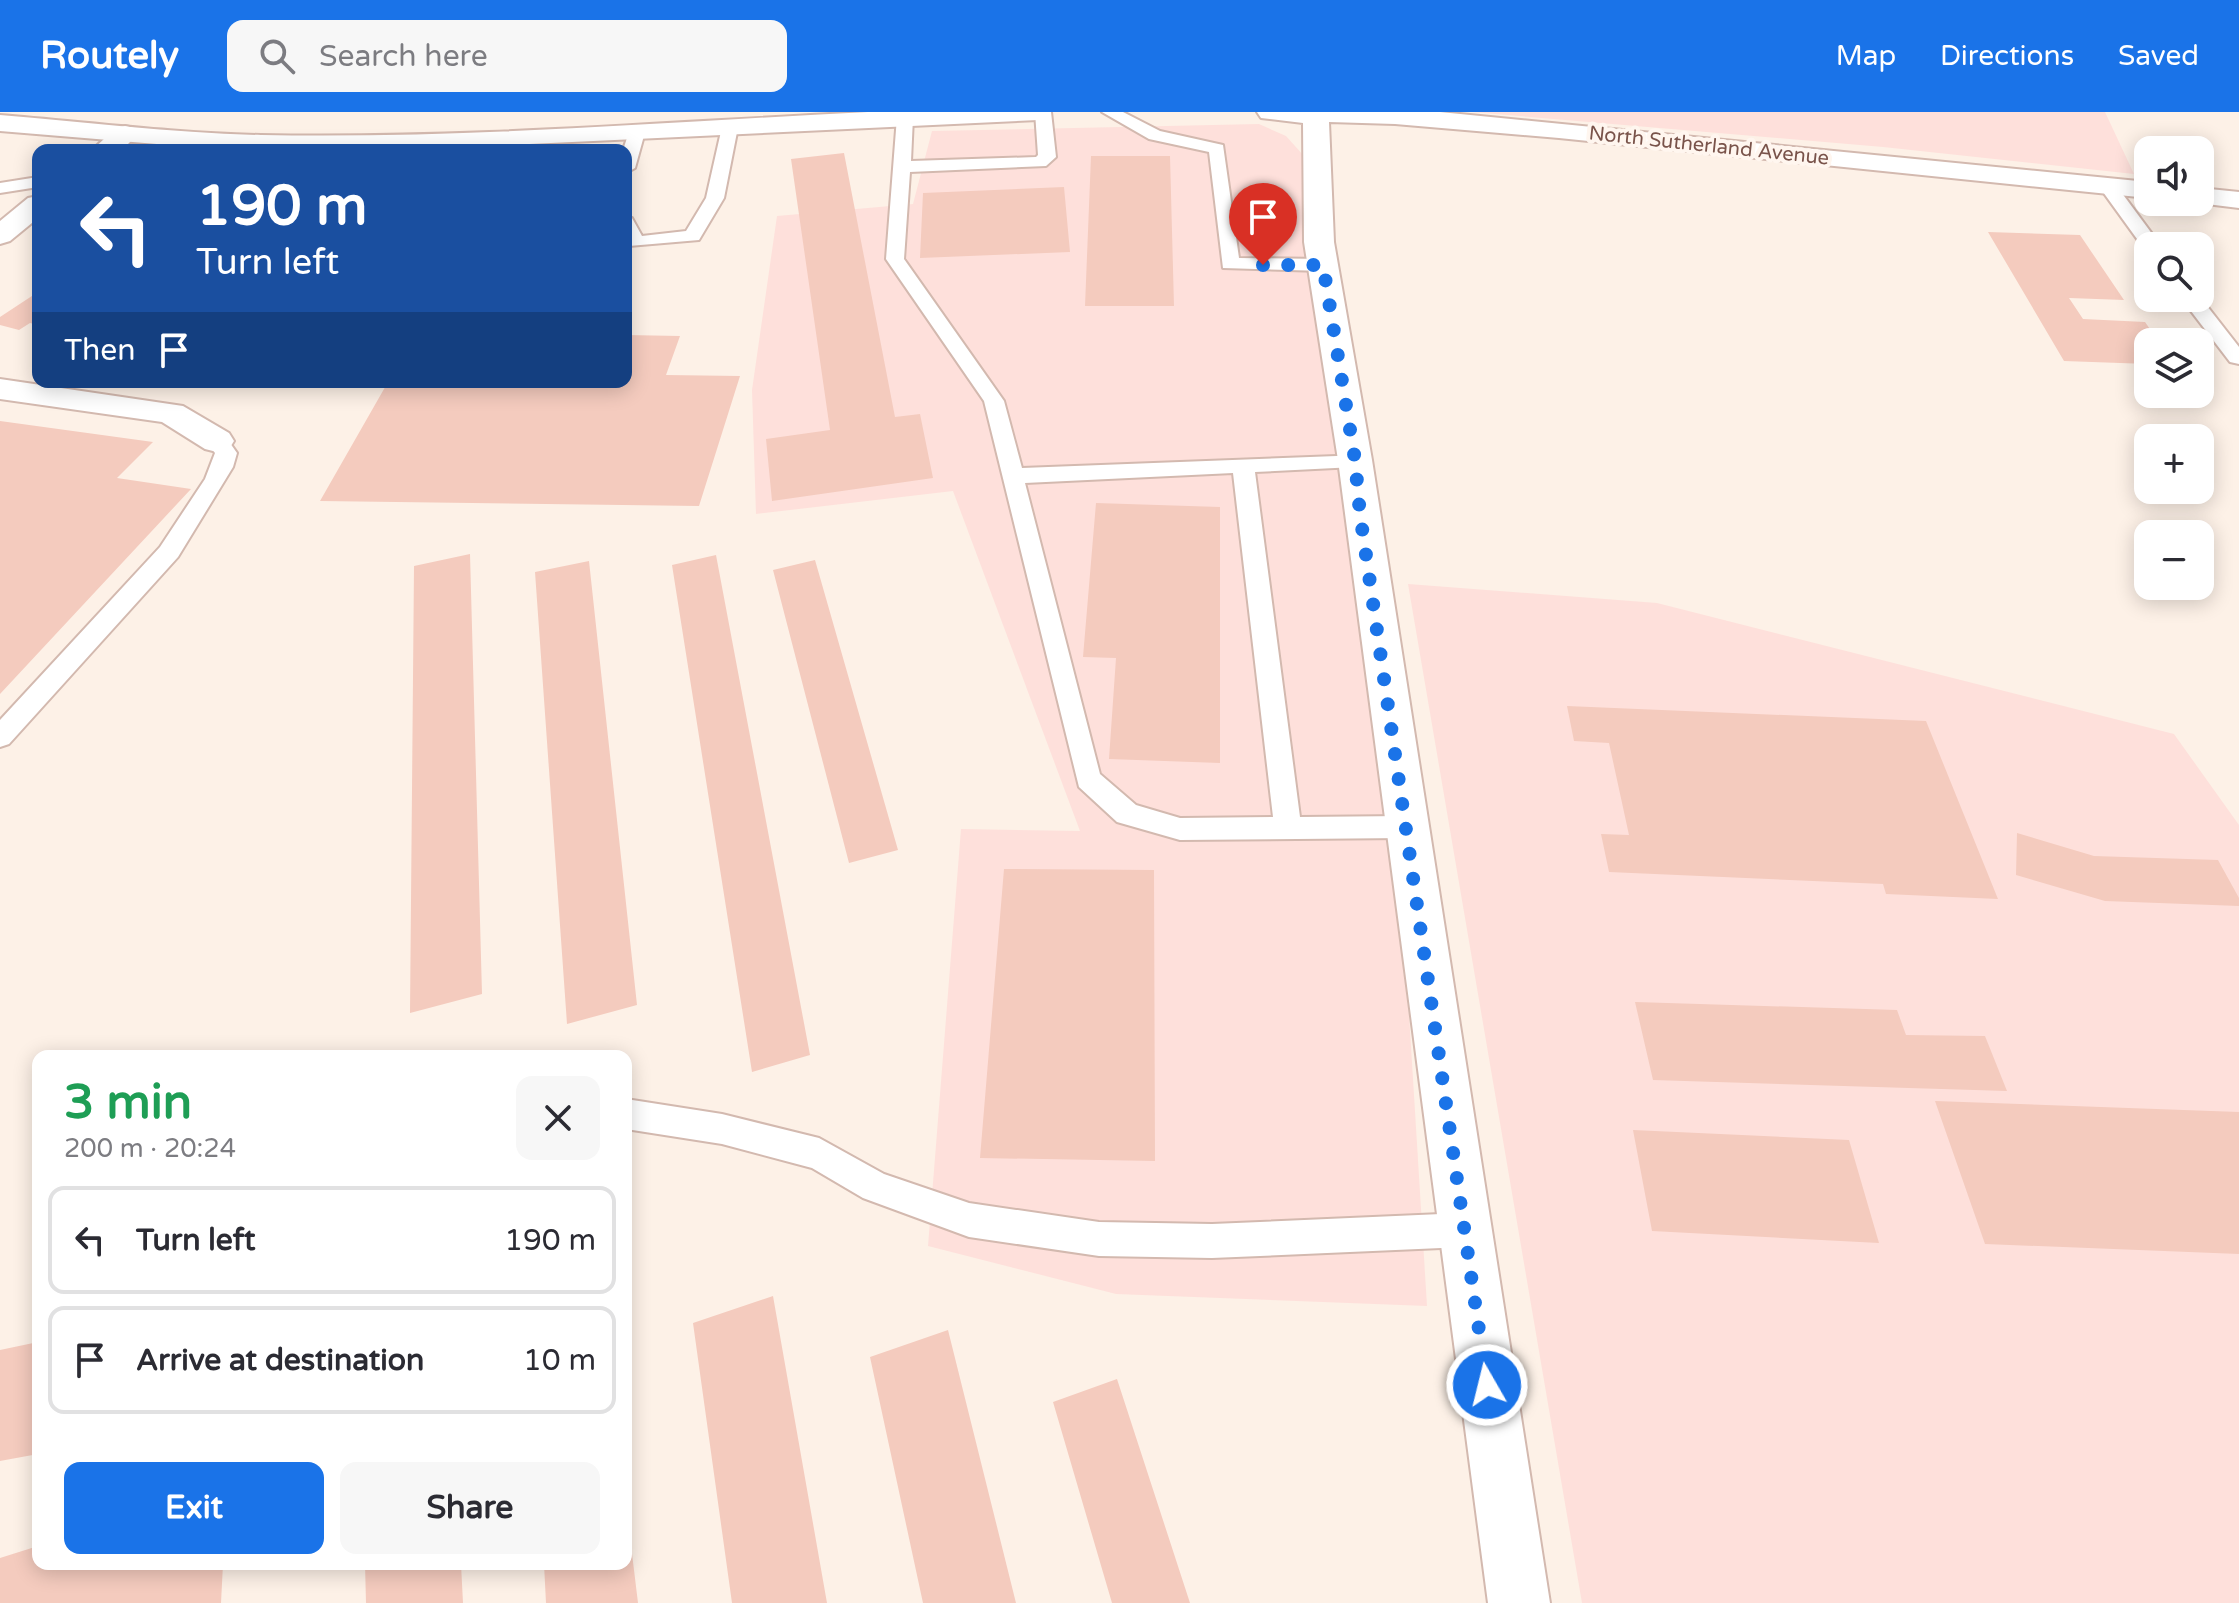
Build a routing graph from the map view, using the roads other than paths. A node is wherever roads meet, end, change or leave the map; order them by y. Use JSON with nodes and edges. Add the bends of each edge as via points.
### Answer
{"nodes":[{"id":1,"x":1040,"y":112,"type":"edge"},
{"id":2,"x":1110,"y":112,"type":"edge"},
{"id":3,"x":1270,"y":112,"type":"edge"},
{"id":4,"x":1313,"y":112,"type":"edge"},
{"id":5,"x":905,"y":117,"type":"junction"},
{"id":6,"x":0,"y":123,"type":"edge"},
{"id":7,"x":730,"y":127,"type":"junction"},
{"id":8,"x":637,"y":132,"type":"junction"},
{"id":9,"x":115,"y":142,"type":"edge"},
{"id":10,"x":632,"y":148,"type":"edge"},
{"id":11,"x":901,"y":167,"type":"junction"},
{"id":12,"x":32,"y":183,"type":"edge"},
{"id":13,"x":2107,"y":185,"type":"junction"},
{"id":14,"x":0,"y":188,"type":"edge"},
{"id":15,"x":2134,"y":188,"type":"edge"},
{"id":16,"x":2214,"y":197,"type":"edge"},
{"id":17,"x":2239,"y":200,"type":"edge"},
{"id":18,"x":32,"y":209,"type":"edge"},
{"id":19,"x":2142,"y":232,"type":"edge"},
{"id":20,"x":632,"y":234,"type":"edge"},
{"id":21,"x":0,"y":235,"type":"edge"},
{"id":22,"x":1323,"y":265,"type":"junction"},
{"id":23,"x":2202,"y":312,"type":"edge"},
{"id":24,"x":2237,"y":358,"type":"dead end"},
{"id":25,"x":0,"y":389,"type":"edge"},
{"id":26,"x":217,"y":441,"type":"joint"},
{"id":27,"x":1355,"y":460,"type":"junction"},
{"id":28,"x":1243,"y":465,"type":"junction"},
{"id":29,"x":1012,"y":476,"type":"junction"},
{"id":30,"x":0,"y":737,"type":"edge"},
{"id":31,"x":1288,"y":827,"type":"junction"},
{"id":32,"x":1405,"y":827,"type":"junction"},
{"id":33,"x":632,"y":1115,"type":"edge"},
{"id":34,"x":1464,"y":1230,"type":"junction"},
{"id":35,"x":1519,"y":1603,"type":"edge"}],
"edges":[{"from":1,"to":5,"type":"street"},
{"from":1,"to":11,"type":"lane","via":[[1047,157],[1040,162]]},
{"from":2,"to":22,"type":"lane","via":[[1155,135],[1217,149],[1230,264]]},
{"from":3,"to":4,"type":"street","name":"North Sutherland Avenue"},
{"from":4,"to":13,"type":"street","name":"North Sutherland Avenue","via":[[1544,128]]},
{"from":4,"to":22,"type":"street"},
{"from":5,"to":7,"type":"street"},
{"from":5,"to":11,"type":"lane"},
{"from":6,"to":9,"type":"street"},
{"from":7,"to":8,"type":"street"},
{"from":7,"to":20,"type":"lane","via":[[715,198],[692,236],[636,242]]},
{"from":8,"to":9,"type":"street","via":[[346,143]]},
{"from":8,"to":10,"type":"lane"},
{"from":11,"to":29,"type":"lane","via":[[895,259],[994,401]]},
{"from":12,"to":14,"type":"lane"},
{"from":13,"to":15,"type":"street","name":"North Sutherland Avenue"},
{"from":13,"to":19,"type":"lane"},
{"from":16,"to":17,"type":"street"},
{"from":18,"to":21,"type":"street"},
{"from":22,"to":27,"type":"street"},
{"from":23,"to":24,"type":"lane"},
{"from":25,"to":26,"type":"street","via":[[171,413]]},
{"from":26,"to":30,"type":"lane","via":[[226,453],[222,471],[176,533],[170,551]]},
{"from":27,"to":28,"type":"lane"},
{"from":27,"to":32,"type":"street"},
{"from":28,"to":29,"type":"lane"},
{"from":28,"to":31,"type":"lane"},
{"from":29,"to":31,"type":"lane","via":[[1088,779],[1127,814],[1180,829]]},
{"from":31,"to":32,"type":"lane"},
{"from":32,"to":34,"type":"street"},
{"from":33,"to":34,"type":"lane","via":[[722,1129],[819,1154],[875,1187],[969,1220],[1099,1239],[1212,1241]]},
{"from":34,"to":35,"type":"street"}]}
